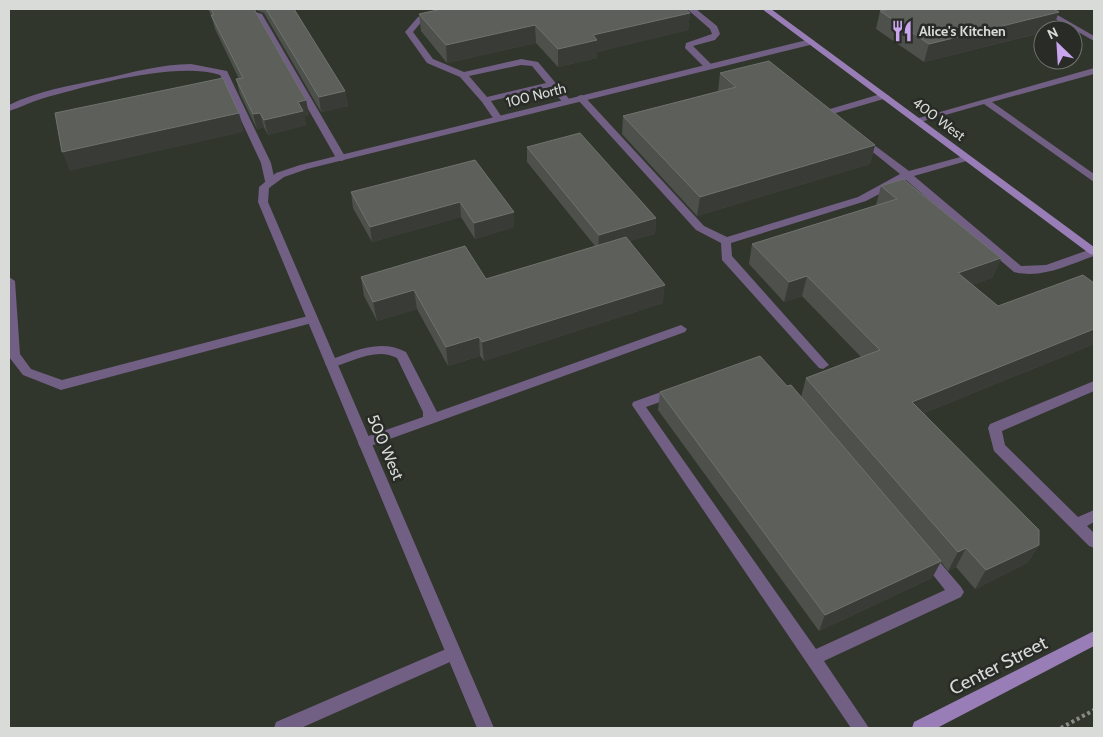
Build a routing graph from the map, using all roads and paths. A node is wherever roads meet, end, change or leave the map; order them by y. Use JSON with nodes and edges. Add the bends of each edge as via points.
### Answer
{"nodes":[{"id":1,"x":448,"y":9,"type":"edge"},
{"id":2,"x":691,"y":9,"type":"edge"},
{"id":3,"x":768,"y":9,"type":"edge"},
{"id":4,"x":1042,"y":9,"type":"edge"},
{"id":5,"x":258,"y":14,"type":"edge"},
{"id":6,"x":1094,"y":39,"type":"edge"},
{"id":7,"x":811,"y":42,"type":"junction"},
{"id":8,"x":709,"y":67,"type":"junction"},
{"id":9,"x":1094,"y":71,"type":"edge"},
{"id":10,"x":462,"y":75,"type":"junction"},
{"id":11,"x":552,"y":84,"type":"junction"},
{"id":12,"x":884,"y":96,"type":"junction"},
{"id":13,"x":581,"y":98,"type":"junction"},
{"id":14,"x":811,"y":99,"type":"edge"},
{"id":15,"x":485,"y":100,"type":"junction"},
{"id":16,"x":985,"y":101,"type":"junction"},
{"id":17,"x":567,"y":102,"type":"junction"},
{"id":18,"x":9,"y":108,"type":"edge"},
{"id":19,"x":498,"y":119,"type":"junction"},
{"id":20,"x":916,"y":120,"type":"junction"},
{"id":21,"x":852,"y":131,"type":"edge"},
{"id":22,"x":341,"y":158,"type":"junction"},
{"id":23,"x":967,"y":158,"type":"junction"},
{"id":24,"x":907,"y":175,"type":"junction"},
{"id":25,"x":1094,"y":179,"type":"edge"},
{"id":26,"x":270,"y":181,"type":"junction"},
{"id":27,"x":726,"y":241,"type":"junction"},
{"id":28,"x":1094,"y":252,"type":"edge"},
{"id":29,"x":9,"y":281,"type":"edge"},
{"id":30,"x":312,"y":319,"type":"junction"},
{"id":31,"x":681,"y":329,"type":"dead end"},
{"id":32,"x":331,"y":364,"type":"junction"},
{"id":33,"x":823,"y":365,"type":"dead end"},
{"id":34,"x":690,"y":386,"type":"edge"},
{"id":35,"x":1094,"y":386,"type":"edge"},
{"id":36,"x":429,"y":420,"type":"junction"},
{"id":37,"x":365,"y":443,"type":"junction"},
{"id":38,"x":1094,"y":516,"type":"edge"},
{"id":39,"x":1076,"y":524,"type":"junction"},
{"id":40,"x":1094,"y":542,"type":"edge"},
{"id":41,"x":918,"y":547,"type":"edge"},
{"id":42,"x":1094,"y":638,"type":"edge"},
{"id":43,"x":453,"y":653,"type":"junction"},
{"id":44,"x":814,"y":658,"type":"junction"},
{"id":45,"x":1094,"y":710,"type":"edge"},
{"id":46,"x":282,"y":728,"type":"edge"},
{"id":47,"x":485,"y":728,"type":"edge"},
{"id":48,"x":861,"y":728,"type":"edge"},
{"id":49,"x":920,"y":728,"type":"edge"},
{"id":50,"x":1061,"y":728,"type":"edge"}],
"edges":[{"from":1,"to":10,"type":"street","via":[[425,14],[413,22],[409,32],[430,61]]},
{"from":2,"to":8,"type":"street","via":[[714,28],[716,34],[690,44],[689,48]]},
{"from":3,"to":7,"type":"street","name":"400 West"},
{"from":4,"to":6,"type":"street"},
{"from":5,"to":22,"type":"street"},
{"from":7,"to":8,"type":"street","name":"100 North"},
{"from":7,"to":12,"type":"street","name":"400 West"},
{"from":8,"to":13,"type":"street","name":"100 North"},
{"from":9,"to":16,"type":"street"},
{"from":10,"to":11,"type":"street","via":[[521,62],[535,64]]},
{"from":10,"to":15,"type":"street"},
{"from":11,"to":15,"type":"street"},
{"from":11,"to":17,"type":"street"},
{"from":12,"to":14,"type":"street","via":[[833,115]]},
{"from":12,"to":20,"type":"street","name":"400 West"},
{"from":13,"to":17,"type":"street","name":"100 North"},
{"from":13,"to":27,"type":"street","via":[[700,228]]},
{"from":15,"to":19,"type":"street"},
{"from":16,"to":20,"type":"street"},
{"from":16,"to":25,"type":"street"},
{"from":17,"to":19,"type":"street","name":"100 North"},
{"from":18,"to":26,"type":"street","via":[[37,96],[178,67],[206,68],[224,73],[266,163]]},
{"from":19,"to":22,"type":"street","name":"100 North"},
{"from":20,"to":23,"type":"street","name":"400 West"},
{"from":21,"to":24,"type":"street"},
{"from":22,"to":26,"type":"street","name":"100 North","via":[[291,171]]},
{"from":23,"to":24,"type":"street"},
{"from":23,"to":28,"type":"street","name":"400 West"},
{"from":24,"to":27,"type":"street","via":[[862,200]]},
{"from":24,"to":28,"type":"street","via":[[1018,269],[1040,271]]},
{"from":26,"to":30,"type":"street","name":"500 West","via":[[264,187],[263,202]]},
{"from":27,"to":33,"type":"street","via":[[726,257]]},
{"from":29,"to":30,"type":"street","via":[[14,355],[27,372],[61,385]]},
{"from":30,"to":32,"type":"street","name":"500 West"},
{"from":31,"to":36,"type":"street"},
{"from":32,"to":36,"type":"street","via":[[383,348],[395,350],[402,355],[430,412]]},
{"from":32,"to":37,"type":"street","name":"500 West"},
{"from":34,"to":44,"type":"street","via":[[638,405]]},
{"from":35,"to":39,"type":"street","via":[[994,428],[999,447]]},
{"from":36,"to":37,"type":"street"},
{"from":37,"to":43,"type":"street","name":"500 West"},
{"from":38,"to":39,"type":"street"},
{"from":39,"to":40,"type":"street"},
{"from":41,"to":44,"type":"street","via":[[956,592]]},
{"from":42,"to":49,"type":"street","name":"Center Street"},
{"from":43,"to":46,"type":"street"},
{"from":43,"to":47,"type":"street","name":"500 West"},
{"from":44,"to":48,"type":"street"},
{"from":45,"to":50,"type":"path"}]}
